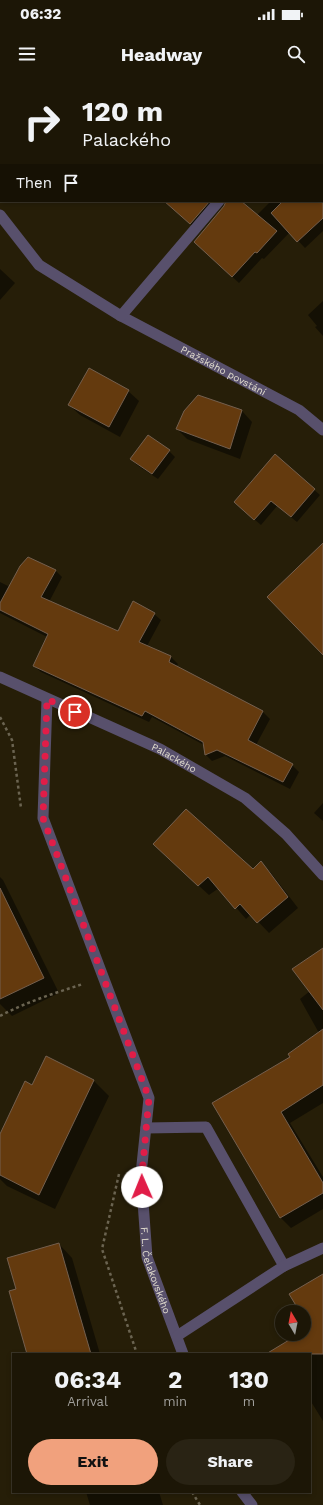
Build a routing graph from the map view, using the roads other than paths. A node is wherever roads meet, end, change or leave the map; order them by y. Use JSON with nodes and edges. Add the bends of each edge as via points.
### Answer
{"nodes":[{"id":1,"x":218,"y":202,"type":"edge"},
{"id":2,"x":0,"y":215,"type":"edge"},
{"id":3,"x":121,"y":316,"type":"junction"},
{"id":4,"x":323,"y":430,"type":"edge"},
{"id":5,"x":0,"y":677,"type":"edge"},
{"id":6,"x":47,"y":699,"type":"junction"},
{"id":7,"x":323,"y":875,"type":"edge"},
{"id":8,"x":146,"y":1128,"type":"junction"},
{"id":9,"x":323,"y":1248,"type":"edge"},
{"id":10,"x":284,"y":1266,"type":"junction"},
{"id":11,"x":177,"y":1336,"type":"junction"},
{"id":12,"x":183,"y":1353,"type":"edge"},
{"id":13,"x":243,"y":1493,"type":"edge"},
{"id":14,"x":252,"y":1505,"type":"edge"}],
"edges":[{"from":1,"to":3,"type":"street"},
{"from":2,"to":3,"type":"street","name":"Pražského povstání","via":[[39,265]]},
{"from":3,"to":4,"type":"street","name":"Pražského povstání","via":[[299,410]]},
{"from":5,"to":6,"type":"street","name":"Palackého"},
{"from":6,"to":7,"type":"street","name":"Palackého","via":[[160,749],[245,798],[286,834]]},
{"from":6,"to":8,"type":"street","name":"F. L. Čelakovského","via":[[43,818],[149,1098]]},
{"from":8,"to":10,"type":"street","via":[[206,1127]]},
{"from":8,"to":11,"type":"street","name":"F. L. Čelakovského","via":[[142,1174],[147,1257]]},
{"from":9,"to":10,"type":"street"},
{"from":10,"to":11,"type":"street"},
{"from":11,"to":12,"type":"street","name":"F. L. Čelakovského"},
{"from":13,"to":14,"type":"street"}]}
